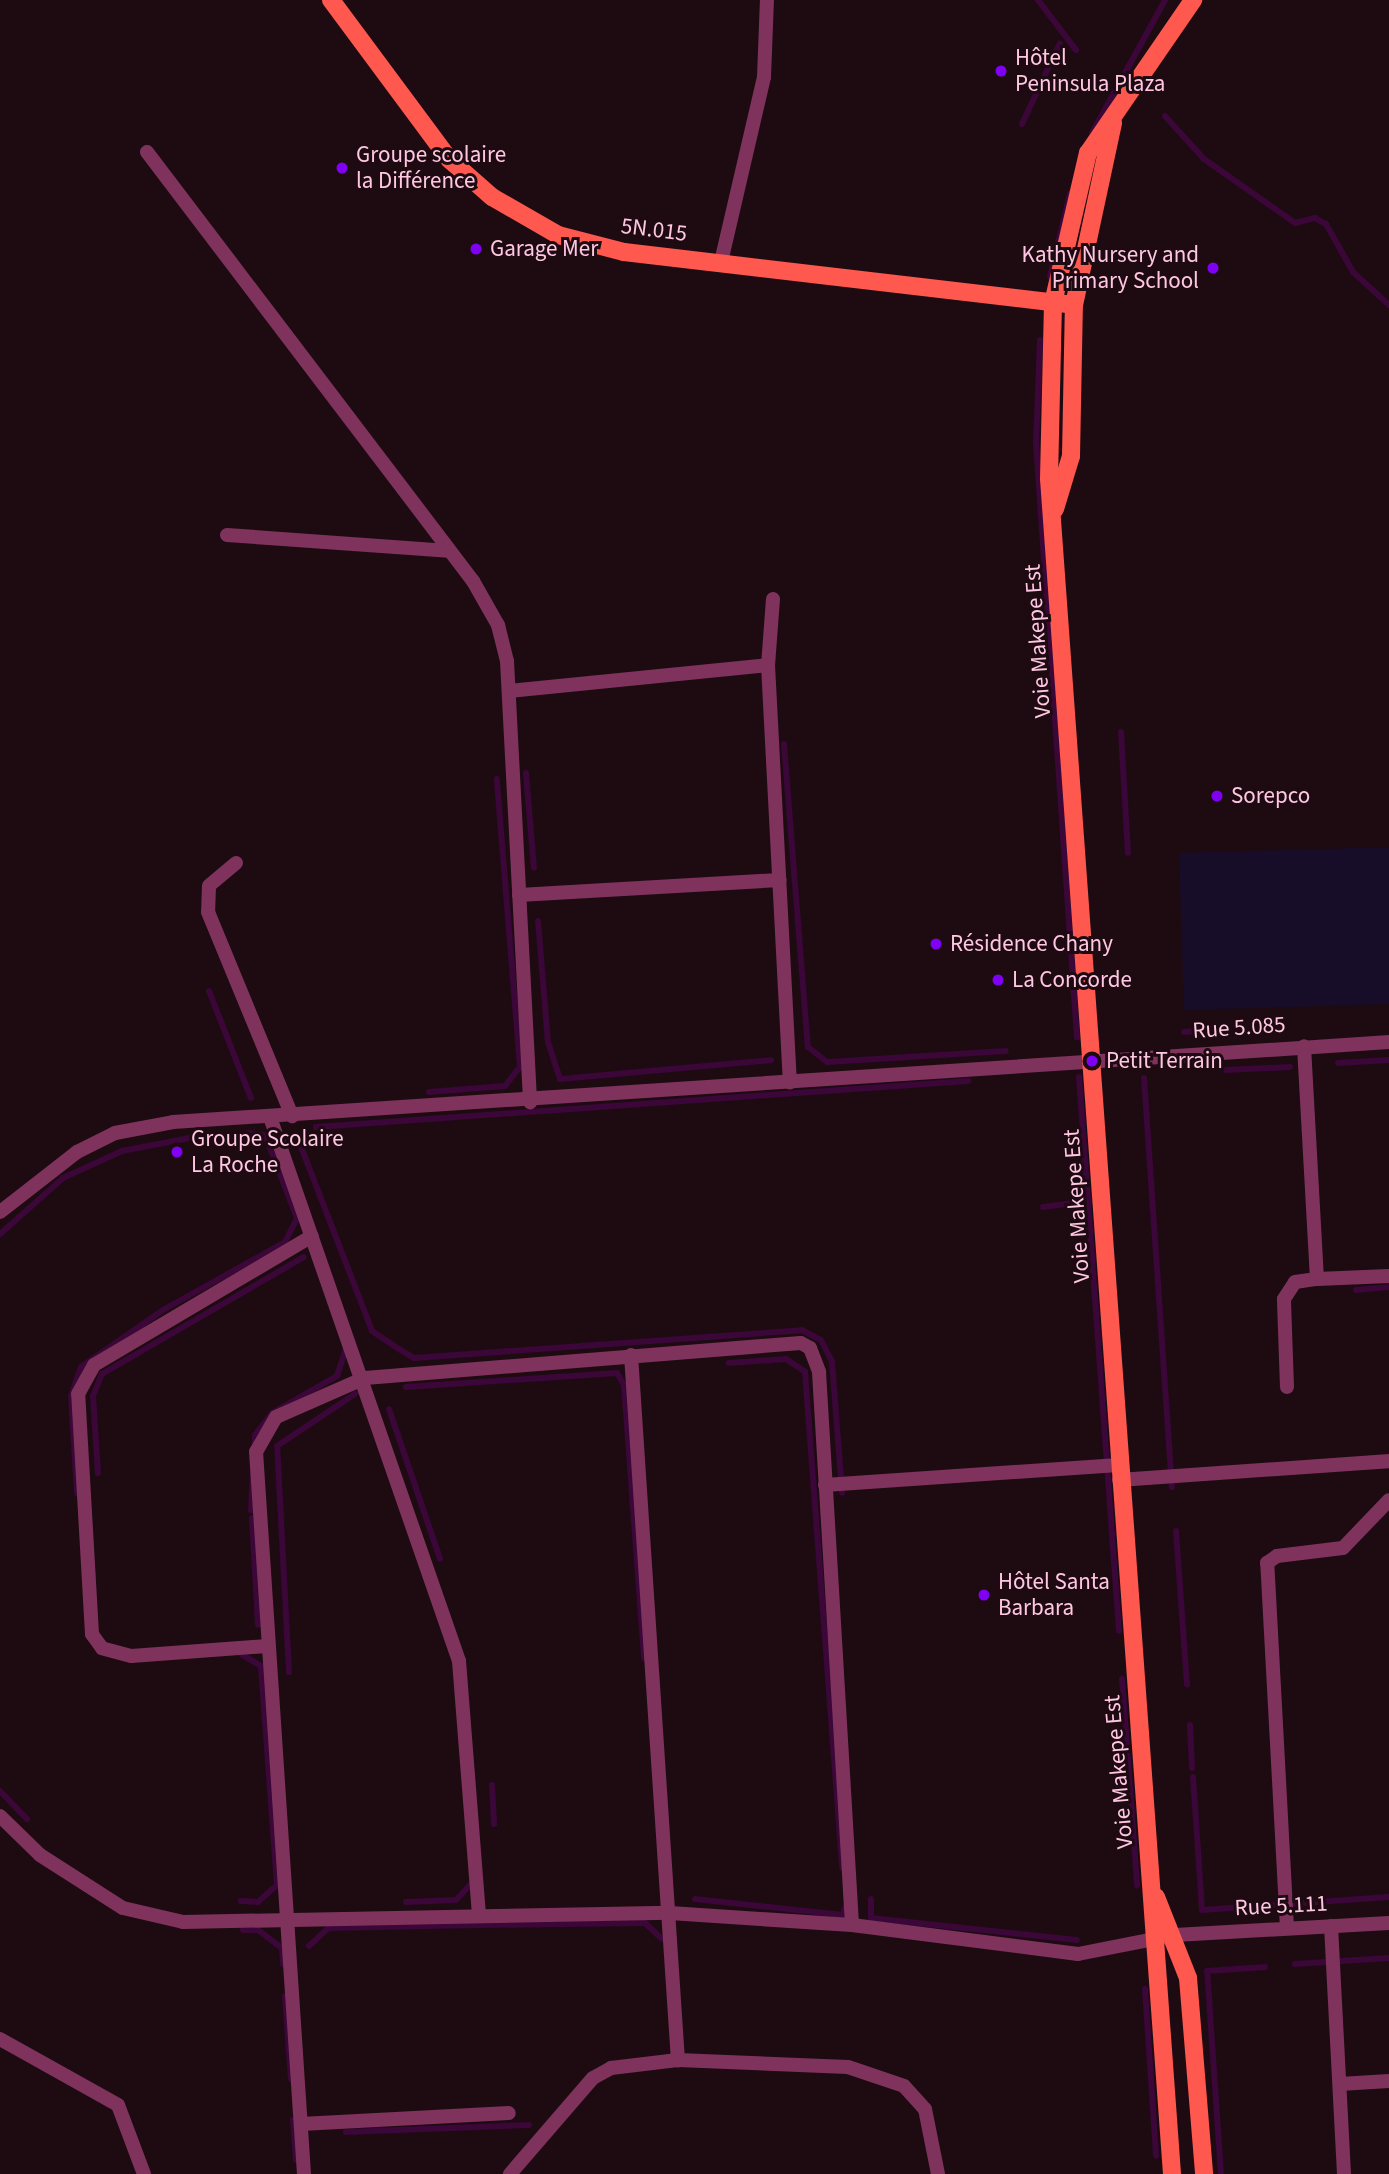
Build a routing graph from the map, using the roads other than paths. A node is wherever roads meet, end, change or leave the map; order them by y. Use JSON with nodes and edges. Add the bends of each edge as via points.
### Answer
{"nodes":[{"id":1,"x":331,"y":0,"type":"edge"},
{"id":2,"x":766,"y":0,"type":"edge"},
{"id":3,"x":1193,"y":0,"type":"edge"},
{"id":4,"x":1113,"y":120,"type":"junction"},
{"id":5,"x":147,"y":152,"type":"dead end"},
{"id":6,"x":721,"y":262,"type":"junction"},
{"id":7,"x":1053,"y":303,"type":"junction"},
{"id":8,"x":1074,"y":305,"type":"junction"},
{"id":9,"x":1054,"y":515,"type":"junction"},
{"id":10,"x":227,"y":535,"type":"dead end"},
{"id":11,"x":448,"y":551,"type":"junction"},
{"id":12,"x":773,"y":599,"type":"dead end"},
{"id":13,"x":768,"y":666,"type":"junction"},
{"id":14,"x":509,"y":691,"type":"junction"},
{"id":15,"x":236,"y":863,"type":"dead end"},
{"id":16,"x":780,"y":880,"type":"junction"},
{"id":17,"x":519,"y":895,"type":"junction"},
{"id":18,"x":1389,"y":1042,"type":"edge"},
{"id":19,"x":1304,"y":1046,"type":"junction"},
{"id":20,"x":1092,"y":1061,"type":"junction"},
{"id":21,"x":790,"y":1082,"type":"junction"},
{"id":22,"x":530,"y":1102,"type":"junction"},
{"id":23,"x":292,"y":1116,"type":"junction"},
{"id":24,"x":270,"y":1117,"type":"junction"},
{"id":25,"x":0,"y":1212,"type":"edge"},
{"id":26,"x":312,"y":1237,"type":"junction"},
{"id":27,"x":1389,"y":1276,"type":"edge"},
{"id":28,"x":1317,"y":1279,"type":"junction"},
{"id":29,"x":631,"y":1355,"type":"junction"},
{"id":30,"x":365,"y":1378,"type":"junction"},
{"id":31,"x":1287,"y":1387,"type":"dead end"},
{"id":32,"x":1389,"y":1461,"type":"edge"},
{"id":33,"x":1119,"y":1472,"type":"junction"},
{"id":34,"x":825,"y":1485,"type":"junction"},
{"id":35,"x":1389,"y":1500,"type":"edge"},
{"id":36,"x":267,"y":1646,"type":"junction"},
{"id":37,"x":0,"y":1816,"type":"edge"},
{"id":38,"x":1154,"y":1894,"type":"junction"},
{"id":39,"x":670,"y":1913,"type":"junction"},
{"id":40,"x":479,"y":1914,"type":"junction"},
{"id":41,"x":288,"y":1922,"type":"junction"},
{"id":42,"x":1389,"y":1923,"type":"edge"},
{"id":43,"x":852,"y":1925,"type":"junction"},
{"id":44,"x":1331,"y":1926,"type":"junction"},
{"id":45,"x":1287,"y":1928,"type":"junction"},
{"id":46,"x":1175,"y":1935,"type":"junction"},
{"id":47,"x":1154,"y":1938,"type":"junction"},
{"id":48,"x":0,"y":2039,"type":"edge"},
{"id":49,"x":678,"y":2060,"type":"junction"},
{"id":50,"x":1389,"y":2081,"type":"edge"},
{"id":51,"x":1340,"y":2084,"type":"junction"},
{"id":52,"x":509,"y":2113,"type":"dead end"},
{"id":53,"x":301,"y":2124,"type":"junction"},
{"id":54,"x":144,"y":2174,"type":"edge"},
{"id":55,"x":304,"y":2174,"type":"edge"},
{"id":56,"x":510,"y":2174,"type":"edge"},
{"id":57,"x":938,"y":2174,"type":"edge"},
{"id":58,"x":1172,"y":2174,"type":"edge"},
{"id":59,"x":1204,"y":2174,"type":"edge"},
{"id":60,"x":1344,"y":2174,"type":"edge"}],
"edges":[{"from":1,"to":6,"type":"main road","name":"5N.015","via":[[430,138],[492,197],[529,221],[590,245]]},
{"from":2,"to":6,"type":"street","via":[[764,78]]},
{"from":3,"to":4,"type":"main road","name":"Voie Makepe Est"},
{"from":4,"to":7,"type":"main road","name":"Voie Makepe Est","via":[[1088,153]]},
{"from":4,"to":8,"type":"main road","name":"Voie Makepe Est"},
{"from":5,"to":11,"type":"street"},
{"from":6,"to":7,"type":"main road","name":"5N.015"},
{"from":7,"to":8,"type":"main road","name":"5N.015"},
{"from":7,"to":9,"type":"main road","name":"Voie Makepe Est","via":[[1049,479]]},
{"from":8,"to":9,"type":"main road","name":"Voie Makepe Est","via":[[1071,456]]},
{"from":9,"to":20,"type":"main road","name":"Voie Makepe Est"},
{"from":10,"to":11,"type":"street"},
{"from":11,"to":14,"type":"street","via":[[498,625]]},
{"from":12,"to":13,"type":"street"},
{"from":13,"to":14,"type":"street"},
{"from":13,"to":16,"type":"street"},
{"from":14,"to":17,"type":"street"},
{"from":15,"to":23,"type":"street","via":[[209,886],[208,912]]},
{"from":16,"to":17,"type":"street"},
{"from":16,"to":21,"type":"street"},
{"from":17,"to":22,"type":"street"},
{"from":18,"to":19,"type":"street","name":"Rue 5.085"},
{"from":19,"to":20,"type":"street","name":"Rue 5.085"},
{"from":19,"to":28,"type":"street"},
{"from":20,"to":21,"type":"street","name":"Rue 5.085"},
{"from":20,"to":33,"type":"main road","name":"Voie Makepe Est"},
{"from":21,"to":22,"type":"street","name":"Rue 5.085"},
{"from":22,"to":23,"type":"street","name":"Rue 5.085"},
{"from":23,"to":24,"type":"street","name":"Rue 5.085"},
{"from":24,"to":25,"type":"street","name":"Rue 5.085","via":[[115,1133],[22,1190]]},
{"from":24,"to":26,"type":"street"},
{"from":26,"to":30,"type":"street"},
{"from":26,"to":36,"type":"street","via":[[94,1365],[78,1394],[92,1633],[103,1648],[131,1656]]},
{"from":27,"to":28,"type":"street"},
{"from":28,"to":31,"type":"street","via":[[1295,1282],[1284,1299]]},
{"from":29,"to":30,"type":"street"},
{"from":29,"to":34,"type":"street","via":[[801,1343],[810,1348],[819,1372]]},
{"from":29,"to":39,"type":"street"},
{"from":30,"to":36,"type":"street","via":[[276,1417],[258,1439]]},
{"from":30,"to":40,"type":"street","via":[[463,1679]]},
{"from":32,"to":33,"type":"street"},
{"from":33,"to":34,"type":"street"},
{"from":33,"to":38,"type":"main road","name":"Voie Makepe Est"},
{"from":34,"to":43,"type":"street"},
{"from":35,"to":45,"type":"street","via":[[1343,1548],[1277,1556],[1267,1563]]},
{"from":36,"to":41,"type":"street"},
{"from":37,"to":41,"type":"street","name":"Rue 5.111","via":[[40,1855],[123,1908],[183,1922]]},
{"from":38,"to":46,"type":"main road","name":"Voie Makepe Est"},
{"from":38,"to":47,"type":"main road","name":"Voie Makepe Est"},
{"from":39,"to":40,"type":"street","name":"Rue 5.111"},
{"from":39,"to":43,"type":"street","name":"Rue 5.111"},
{"from":39,"to":49,"type":"street"},
{"from":40,"to":41,"type":"street","name":"Rue 5.111"},
{"from":41,"to":53,"type":"street"},
{"from":42,"to":44,"type":"street","name":"Rue 5.111"},
{"from":43,"to":47,"type":"street","name":"Rue 5.111","via":[[1078,1954]]},
{"from":44,"to":45,"type":"street","name":"Rue 5.111"},
{"from":44,"to":51,"type":"street"},
{"from":45,"to":46,"type":"street","name":"Rue 5.111"},
{"from":46,"to":47,"type":"street","name":"Rue 5.111"},
{"from":46,"to":59,"type":"main road","name":"Voie Makepe Est","via":[[1188,1978]]},
{"from":47,"to":58,"type":"main road","name":"Voie Makepe Est"},
{"from":48,"to":54,"type":"street","via":[[118,2105]]},
{"from":49,"to":56,"type":"street","via":[[611,2067],[593,2078]]},
{"from":49,"to":57,"type":"street","via":[[848,2067],[904,2086],[925,2109]]},
{"from":50,"to":51,"type":"street"},
{"from":51,"to":60,"type":"street"},
{"from":52,"to":53,"type":"street"},
{"from":53,"to":55,"type":"street"}]}
